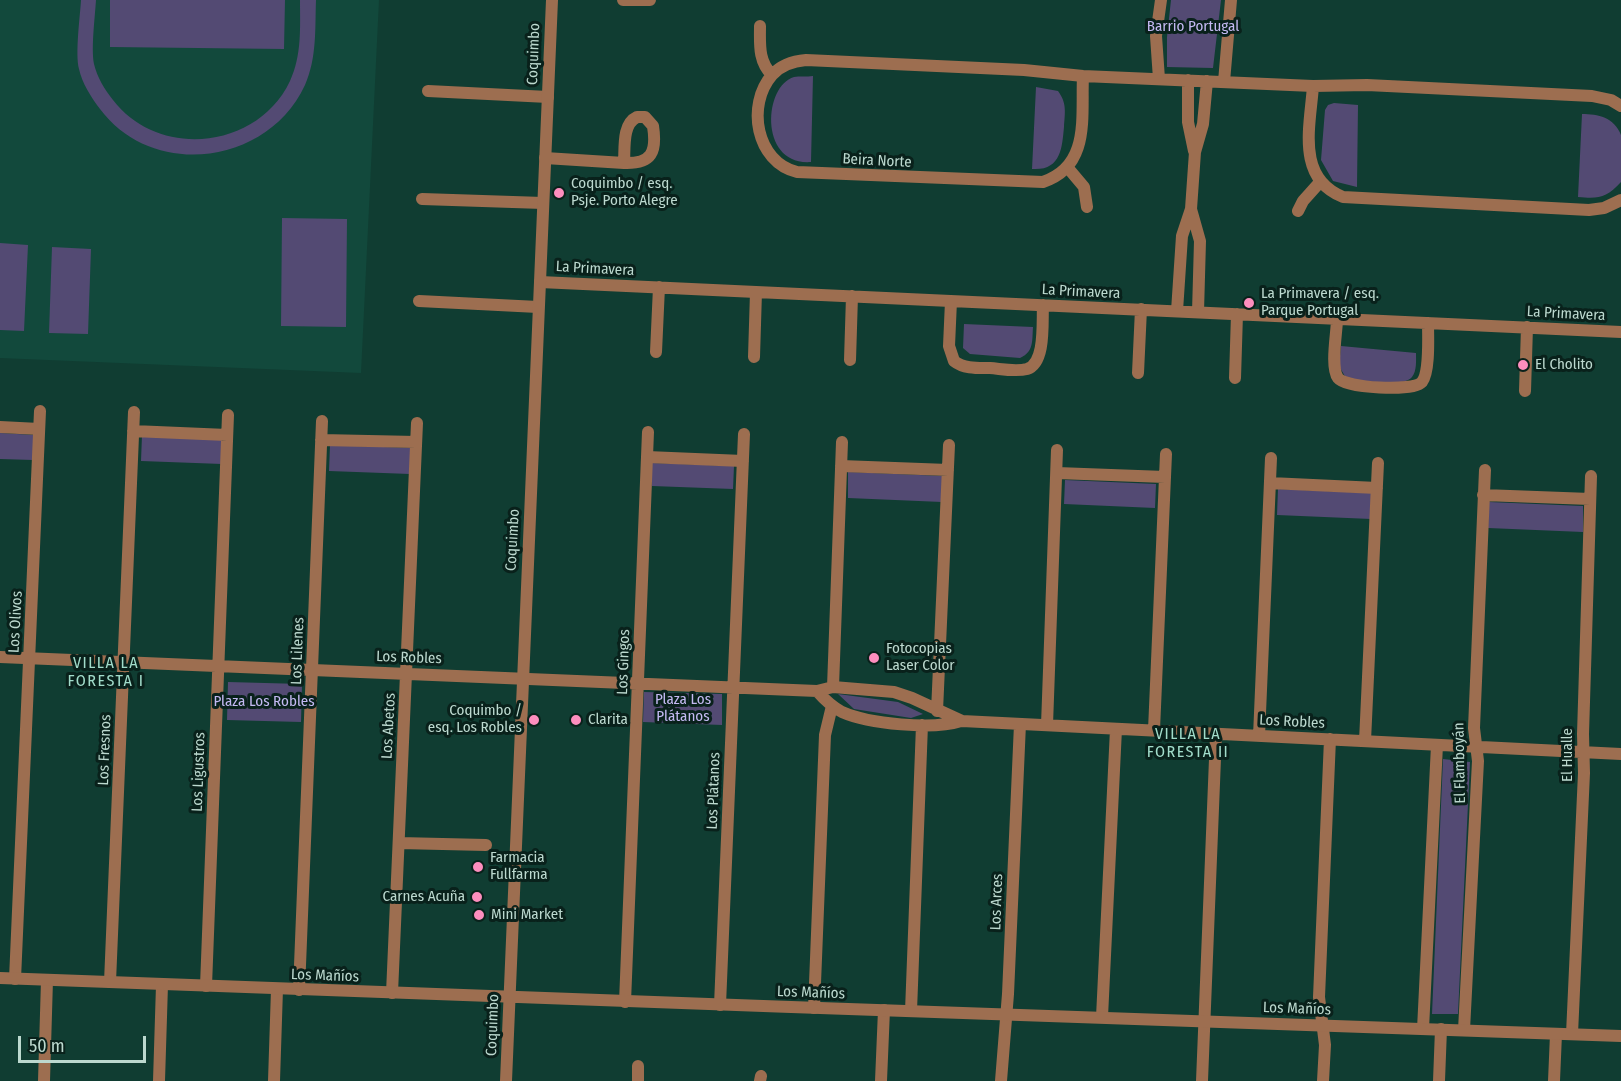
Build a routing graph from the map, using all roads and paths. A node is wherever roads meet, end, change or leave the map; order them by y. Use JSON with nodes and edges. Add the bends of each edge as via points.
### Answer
{"nodes":[{"id":1,"x":552,"y":0,"type":"edge"},
{"id":2,"x":623,"y":0,"type":"edge"},
{"id":3,"x":631,"y":0,"type":"edge"},
{"id":4,"x":650,"y":0,"type":"edge"},
{"id":5,"x":1161,"y":0,"type":"edge"},
{"id":6,"x":1231,"y":0,"type":"edge"},
{"id":7,"x":760,"y":26,"type":"dead end"},
{"id":8,"x":772,"y":75,"type":"junction"},
{"id":9,"x":1083,"y":76,"type":"junction"},
{"id":10,"x":1159,"y":79,"type":"junction"},
{"id":11,"x":1188,"y":80,"type":"junction"},
{"id":12,"x":1207,"y":81,"type":"junction"},
{"id":13,"x":1224,"y":82,"type":"junction"},
{"id":14,"x":1312,"y":86,"type":"junction"},
{"id":15,"x":428,"y":92,"type":"dead end"},
{"id":16,"x":548,"y":97,"type":"junction"},
{"id":17,"x":1621,"y":105,"type":"edge"},
{"id":18,"x":1195,"y":152,"type":"junction"},
{"id":19,"x":545,"y":158,"type":"junction"},
{"id":20,"x":624,"y":163,"type":"dead end"},
{"id":21,"x":1068,"y":168,"type":"junction"},
{"id":22,"x":1320,"y":182,"type":"junction"},
{"id":23,"x":422,"y":199,"type":"dead end"},
{"id":24,"x":1621,"y":200,"type":"edge"},
{"id":25,"x":543,"y":203,"type":"junction"},
{"id":26,"x":1087,"y":207,"type":"dead end"},
{"id":27,"x":1191,"y":210,"type":"junction"},
{"id":28,"x":1298,"y":211,"type":"dead end"},
{"id":29,"x":540,"y":282,"type":"junction"},
{"id":30,"x":659,"y":287,"type":"junction"},
{"id":31,"x":756,"y":292,"type":"junction"},
{"id":32,"x":852,"y":296,"type":"junction"},
{"id":33,"x":419,"y":301,"type":"dead end"},
{"id":34,"x":951,"y":301,"type":"junction"},
{"id":35,"x":1043,"y":305,"type":"junction"},
{"id":36,"x":538,"y":307,"type":"junction"},
{"id":37,"x":1141,"y":309,"type":"junction"},
{"id":38,"x":1178,"y":311,"type":"junction"},
{"id":39,"x":1197,"y":312,"type":"junction"},
{"id":40,"x":1238,"y":314,"type":"junction"},
{"id":41,"x":1337,"y":319,"type":"junction"},
{"id":42,"x":1428,"y":323,"type":"junction"},
{"id":43,"x":1527,"y":327,"type":"junction"},
{"id":44,"x":1621,"y":332,"type":"edge"},
{"id":45,"x":656,"y":351,"type":"dead end"},
{"id":46,"x":754,"y":357,"type":"dead end"},
{"id":47,"x":850,"y":360,"type":"dead end"},
{"id":48,"x":1138,"y":373,"type":"dead end"},
{"id":49,"x":1235,"y":378,"type":"dead end"},
{"id":50,"x":1525,"y":391,"type":"dead end"},
{"id":51,"x":40,"y":411,"type":"dead end"},
{"id":52,"x":134,"y":412,"type":"dead end"},
{"id":53,"x":228,"y":415,"type":"dead end"},
{"id":54,"x":322,"y":421,"type":"dead end"},
{"id":55,"x":417,"y":423,"type":"dead end"},
{"id":56,"x":0,"y":427,"type":"edge"},
{"id":57,"x":39,"y":429,"type":"junction"},
{"id":58,"x":133,"y":431,"type":"junction"},
{"id":59,"x":648,"y":432,"type":"dead end"},
{"id":60,"x":744,"y":434,"type":"dead end"},
{"id":61,"x":227,"y":435,"type":"junction"},
{"id":62,"x":321,"y":440,"type":"junction"},
{"id":63,"x":416,"y":442,"type":"junction"},
{"id":64,"x":842,"y":442,"type":"dead end"},
{"id":65,"x":949,"y":445,"type":"dead end"},
{"id":66,"x":1058,"y":450,"type":"dead end"},
{"id":67,"x":1166,"y":454,"type":"dead end"},
{"id":68,"x":647,"y":457,"type":"junction"},
{"id":69,"x":1271,"y":458,"type":"dead end"},
{"id":70,"x":743,"y":461,"type":"junction"},
{"id":71,"x":1378,"y":463,"type":"dead end"},
{"id":72,"x":841,"y":466,"type":"junction"},
{"id":73,"x":948,"y":470,"type":"junction"},
{"id":74,"x":1485,"y":470,"type":"dead end"},
{"id":75,"x":1057,"y":473,"type":"junction"},
{"id":76,"x":1591,"y":476,"type":"dead end"},
{"id":77,"x":1165,"y":477,"type":"junction"},
{"id":78,"x":1270,"y":483,"type":"junction"},
{"id":79,"x":1377,"y":488,"type":"junction"},
{"id":80,"x":1484,"y":495,"type":"junction"},
{"id":81,"x":1590,"y":499,"type":"junction"},
{"id":82,"x":0,"y":657,"type":"edge"},
{"id":83,"x":29,"y":658,"type":"junction"},
{"id":84,"x":123,"y":662,"type":"junction"},
{"id":85,"x":219,"y":666,"type":"junction"},
{"id":86,"x":312,"y":670,"type":"junction"},
{"id":87,"x":406,"y":673,"type":"junction"},
{"id":88,"x":522,"y":678,"type":"junction"},
{"id":89,"x":638,"y":683,"type":"junction"},
{"id":90,"x":733,"y":687,"type":"junction"},
{"id":91,"x":833,"y":687,"type":"junction"},
{"id":92,"x":817,"y":691,"type":"junction"},
{"id":93,"x":832,"y":706,"type":"junction"},
{"id":94,"x":937,"y":711,"type":"junction"},
{"id":95,"x":962,"y":721,"type":"junction"},
{"id":96,"x":1020,"y":724,"type":"junction"},
{"id":97,"x":922,"y":725,"type":"junction"},
{"id":98,"x":1047,"y":725,"type":"junction"},
{"id":99,"x":1116,"y":729,"type":"junction"},
{"id":100,"x":1154,"y":730,"type":"junction"},
{"id":101,"x":1216,"y":734,"type":"junction"},
{"id":102,"x":1259,"y":736,"type":"junction"},
{"id":103,"x":1329,"y":739,"type":"junction"},
{"id":104,"x":1365,"y":741,"type":"junction"},
{"id":105,"x":1437,"y":745,"type":"junction"},
{"id":106,"x":1476,"y":747,"type":"junction"},
{"id":107,"x":1583,"y":752,"type":"junction"},
{"id":108,"x":1621,"y":754,"type":"edge"},
{"id":109,"x":399,"y":843,"type":"junction"},
{"id":110,"x":486,"y":845,"type":"dead end"},
{"id":111,"x":0,"y":978,"type":"edge"},
{"id":112,"x":15,"y":979,"type":"junction"},
{"id":113,"x":47,"y":980,"type":"junction"},
{"id":114,"x":110,"y":982,"type":"junction"},
{"id":115,"x":162,"y":984,"type":"junction"},
{"id":116,"x":206,"y":986,"type":"junction"},
{"id":117,"x":277,"y":989,"type":"junction"},
{"id":118,"x":299,"y":990,"type":"junction"},
{"id":119,"x":392,"y":993,"type":"junction"},
{"id":120,"x":510,"y":998,"type":"junction"},
{"id":121,"x":625,"y":1002,"type":"junction"},
{"id":122,"x":720,"y":1005,"type":"junction"},
{"id":123,"x":814,"y":1008,"type":"junction"},
{"id":124,"x":884,"y":1010,"type":"junction"},
{"id":125,"x":911,"y":1011,"type":"junction"},
{"id":126,"x":1006,"y":1014,"type":"junction"},
{"id":127,"x":1102,"y":1017,"type":"junction"},
{"id":128,"x":1204,"y":1020,"type":"junction"},
{"id":129,"x":1322,"y":1025,"type":"junction"},
{"id":130,"x":1423,"y":1029,"type":"junction"},
{"id":131,"x":1441,"y":1029,"type":"junction"},
{"id":132,"x":1464,"y":1030,"type":"junction"},
{"id":133,"x":1556,"y":1034,"type":"junction"},
{"id":134,"x":1572,"y":1034,"type":"junction"},
{"id":135,"x":1621,"y":1036,"type":"edge"},
{"id":136,"x":638,"y":1066,"type":"dead end"},
{"id":137,"x":44,"y":1081,"type":"edge"},
{"id":138,"x":159,"y":1081,"type":"edge"},
{"id":139,"x":274,"y":1081,"type":"edge"},
{"id":140,"x":506,"y":1081,"type":"edge"},
{"id":141,"x":638,"y":1081,"type":"edge"},
{"id":142,"x":881,"y":1081,"type":"edge"},
{"id":143,"x":1002,"y":1081,"type":"edge"},
{"id":144,"x":1202,"y":1081,"type":"edge"},
{"id":145,"x":1323,"y":1081,"type":"edge"},
{"id":146,"x":1439,"y":1081,"type":"edge"},
{"id":147,"x":1554,"y":1081,"type":"edge"}],
"edges":[{"from":1,"to":16,"type":"street","name":"Coquimbo"},
{"from":2,"to":3,"type":"street"},
{"from":3,"to":4,"type":"street"},
{"from":5,"to":10,"type":"street","via":[[1156,36]]},
{"from":6,"to":13,"type":"street"},
{"from":7,"to":8,"type":"street","via":[[760,54]]},
{"from":8,"to":9,"type":"street","via":[[784,66],[806,60]]},
{"from":8,"to":21,"type":"street","name":"Beira Norte","via":[[760,101],[760,134],[768,153],[789,170],[1034,183],[1053,179]]},
{"from":9,"to":10,"type":"street"},
{"from":9,"to":21,"type":"street","via":[[1079,146]]},
{"from":10,"to":11,"type":"street"},
{"from":11,"to":12,"type":"street"},
{"from":11,"to":18,"type":"street","via":[[1188,122]]},
{"from":12,"to":13,"type":"street"},
{"from":12,"to":18,"type":"street","via":[[1203,124]]},
{"from":13,"to":14,"type":"street"},
{"from":14,"to":17,"type":"street","via":[[1592,96]]},
{"from":14,"to":22,"type":"street","via":[[1310,158]]},
{"from":15,"to":16,"type":"street"},
{"from":16,"to":19,"type":"street","name":"Coquimbo"},
{"from":18,"to":27,"type":"street"},
{"from":19,"to":20,"type":"street"},
{"from":19,"to":25,"type":"street","name":"Coquimbo"},
{"from":21,"to":26,"type":"street","via":[[1083,187]]},
{"from":22,"to":24,"type":"street","via":[[1333,193],[1352,198],[1589,210]]},
{"from":22,"to":28,"type":"street"},
{"from":23,"to":25,"type":"street"},
{"from":25,"to":29,"type":"street","name":"Coquimbo"},
{"from":27,"to":38,"type":"street","via":[[1182,236]]},
{"from":27,"to":39,"type":"street","via":[[1200,241]]},
{"from":29,"to":30,"type":"street","name":"La Primavera"},
{"from":29,"to":36,"type":"street","name":"Coquimbo"},
{"from":30,"to":31,"type":"street","name":"La Primavera"},
{"from":30,"to":45,"type":"street"},
{"from":31,"to":32,"type":"street","name":"La Primavera"},
{"from":31,"to":46,"type":"street"},
{"from":32,"to":34,"type":"street","name":"La Primavera"},
{"from":32,"to":47,"type":"street"},
{"from":33,"to":36,"type":"street"},
{"from":34,"to":35,"type":"street","name":"La Primavera"},
{"from":34,"to":35,"type":"street","via":[[949,346],[954,361],[968,367],[1017,370],[1034,365],[1040,356]]},
{"from":35,"to":37,"type":"street","name":"La Primavera"},
{"from":36,"to":88,"type":"street","name":"Coquimbo"},
{"from":37,"to":38,"type":"street","name":"La Primavera"},
{"from":37,"to":48,"type":"street"},
{"from":38,"to":39,"type":"street","name":"La Primavera"},
{"from":39,"to":40,"type":"street","name":"La Primavera"},
{"from":40,"to":41,"type":"street","name":"La Primavera"},
{"from":40,"to":49,"type":"street"},
{"from":41,"to":42,"type":"street","name":"La Primavera"},
{"from":41,"to":42,"type":"street","via":[[1335,369],[1339,379],[1351,385],[1408,388],[1417,386],[1424,377]]},
{"from":42,"to":43,"type":"street","name":"La Primavera"},
{"from":43,"to":44,"type":"street","name":"La Primavera"},
{"from":43,"to":50,"type":"street"},
{"from":51,"to":57,"type":"street","name":"Los Olivos"},
{"from":52,"to":58,"type":"street","name":"Los Fresnos"},
{"from":53,"to":61,"type":"street","name":"Los Ligustros"},
{"from":54,"to":62,"type":"street","name":"Los Lilenes"},
{"from":55,"to":63,"type":"street","name":"Los Abetos"},
{"from":56,"to":57,"type":"street"},
{"from":57,"to":83,"type":"street","name":"Los Olivos"},
{"from":58,"to":61,"type":"street"},
{"from":58,"to":84,"type":"street","name":"Los Fresnos"},
{"from":59,"to":68,"type":"street","name":"Los Gingos"},
{"from":60,"to":70,"type":"street","name":"Los Plátanos"},
{"from":61,"to":85,"type":"street","name":"Los Ligustros"},
{"from":62,"to":63,"type":"street"},
{"from":62,"to":86,"type":"street","name":"Los Lilenes"},
{"from":63,"to":87,"type":"street","name":"Los Abetos"},
{"from":64,"to":72,"type":"street"},
{"from":65,"to":73,"type":"street"},
{"from":66,"to":75,"type":"street"},
{"from":67,"to":77,"type":"street"},
{"from":68,"to":70,"type":"street"},
{"from":68,"to":89,"type":"street","name":"Los Gingos"},
{"from":69,"to":78,"type":"street"},
{"from":70,"to":90,"type":"street","name":"Los Plátanos"},
{"from":71,"to":79,"type":"street"},
{"from":72,"to":73,"type":"street"},
{"from":72,"to":91,"type":"street"},
{"from":73,"to":94,"type":"street"},
{"from":74,"to":80,"type":"street","name":"El Flamboyán"},
{"from":75,"to":77,"type":"street"},
{"from":75,"to":98,"type":"street"},
{"from":76,"to":81,"type":"street","name":"El Hualle"},
{"from":77,"to":100,"type":"street"},
{"from":78,"to":79,"type":"street"},
{"from":78,"to":102,"type":"street"},
{"from":79,"to":104,"type":"street"},
{"from":80,"to":81,"type":"street"},
{"from":80,"to":106,"type":"street","name":"El Flamboyán"},
{"from":81,"to":107,"type":"street","name":"El Hualle"},
{"from":82,"to":83,"type":"street","name":"Los Robles"},
{"from":83,"to":84,"type":"street","name":"Los Robles"},
{"from":83,"to":112,"type":"street","name":"Los Olivos"},
{"from":84,"to":85,"type":"street","name":"Los Robles"},
{"from":84,"to":114,"type":"street","name":"Los Fresnos"},
{"from":85,"to":86,"type":"street","name":"Los Robles"},
{"from":85,"to":116,"type":"street","name":"Los Ligustros"},
{"from":86,"to":87,"type":"street","name":"Los Robles"},
{"from":86,"to":118,"type":"street","name":"Los Lilenes"},
{"from":87,"to":88,"type":"street","name":"Los Robles"},
{"from":87,"to":109,"type":"street","name":"Los Abetos"},
{"from":88,"to":89,"type":"street","name":"Los Robles"},
{"from":88,"to":120,"type":"street","name":"Coquimbo"},
{"from":89,"to":90,"type":"street","name":"Los Robles"},
{"from":89,"to":121,"type":"street","name":"Los Gingos"},
{"from":90,"to":92,"type":"street","name":"Los Robles"},
{"from":90,"to":122,"type":"street","name":"Los Plátanos"},
{"from":91,"to":92,"type":"street","name":"Los Robles"},
{"from":91,"to":94,"type":"street","name":"Los Robles","via":[[894,692]]},
{"from":92,"to":93,"type":"street","name":"Los Robles"},
{"from":93,"to":97,"type":"street","name":"Los Robles","via":[[864,718]]},
{"from":93,"to":123,"type":"street","via":[[825,735]]},
{"from":94,"to":95,"type":"street","name":"Los Robles"},
{"from":95,"to":96,"type":"street","name":"Los Robles"},
{"from":95,"to":97,"type":"street","name":"Los Robles"},
{"from":96,"to":98,"type":"street","name":"Los Robles"},
{"from":96,"to":126,"type":"street","name":"Los Arces"},
{"from":97,"to":125,"type":"street"},
{"from":98,"to":99,"type":"street","name":"Los Robles"},
{"from":99,"to":100,"type":"street","name":"Los Robles"},
{"from":99,"to":127,"type":"street"},
{"from":100,"to":101,"type":"street","name":"Los Robles"},
{"from":101,"to":102,"type":"street","name":"Los Robles"},
{"from":101,"to":128,"type":"street"},
{"from":102,"to":103,"type":"street","name":"Los Robles"},
{"from":103,"to":104,"type":"street","name":"Los Robles"},
{"from":103,"to":129,"type":"street","via":[[1319,997]]},
{"from":104,"to":105,"type":"street","name":"Los Robles"},
{"from":105,"to":106,"type":"street","name":"Los Robles"},
{"from":105,"to":130,"type":"street","name":"El Flamboyán"},
{"from":106,"to":107,"type":"street","name":"Los Robles"},
{"from":106,"to":132,"type":"street","name":"El Flamboyán"},
{"from":107,"to":108,"type":"street","name":"Los Robles"},
{"from":107,"to":134,"type":"street","name":"El Hualle"},
{"from":109,"to":110,"type":"street"},
{"from":109,"to":119,"type":"street","name":"Los Abetos"},
{"from":111,"to":112,"type":"street","name":"Los Mañíos"},
{"from":112,"to":113,"type":"street","name":"Los Mañíos"},
{"from":113,"to":114,"type":"street","name":"Los Mañíos"},
{"from":113,"to":137,"type":"street"},
{"from":114,"to":115,"type":"street","name":"Los Mañíos"},
{"from":115,"to":116,"type":"street","name":"Los Mañíos"},
{"from":115,"to":138,"type":"street"},
{"from":116,"to":117,"type":"street","name":"Los Mañíos"},
{"from":117,"to":118,"type":"street","name":"Los Mañíos"},
{"from":117,"to":139,"type":"street"},
{"from":118,"to":119,"type":"street","name":"Los Mañíos"},
{"from":119,"to":120,"type":"street","name":"Los Mañíos"},
{"from":120,"to":121,"type":"street","name":"Los Mañíos"},
{"from":120,"to":140,"type":"street","name":"Coquimbo"},
{"from":121,"to":122,"type":"street","name":"Los Mañíos"},
{"from":122,"to":123,"type":"street","name":"Los Mañíos"},
{"from":123,"to":124,"type":"street","name":"Los Mañíos"},
{"from":124,"to":125,"type":"street","name":"Los Mañíos"},
{"from":124,"to":142,"type":"street"},
{"from":125,"to":126,"type":"street","name":"Los Mañíos"},
{"from":126,"to":127,"type":"street","name":"Los Mañíos"},
{"from":126,"to":143,"type":"street","name":"Los Arces"},
{"from":127,"to":128,"type":"street","name":"Los Mañíos"},
{"from":128,"to":129,"type":"street","name":"Los Mañíos"},
{"from":128,"to":144,"type":"street"},
{"from":129,"to":130,"type":"street","name":"Los Mañíos"},
{"from":129,"to":145,"type":"street"},
{"from":130,"to":131,"type":"street","name":"Los Mañíos"},
{"from":131,"to":132,"type":"street","name":"Los Mañíos"},
{"from":131,"to":146,"type":"street"},
{"from":132,"to":133,"type":"street","name":"Los Mañíos"},
{"from":133,"to":134,"type":"street","name":"Los Mañíos"},
{"from":133,"to":147,"type":"street"},
{"from":134,"to":135,"type":"street","name":"Los Mañíos"},
{"from":136,"to":141,"type":"street"}]}
